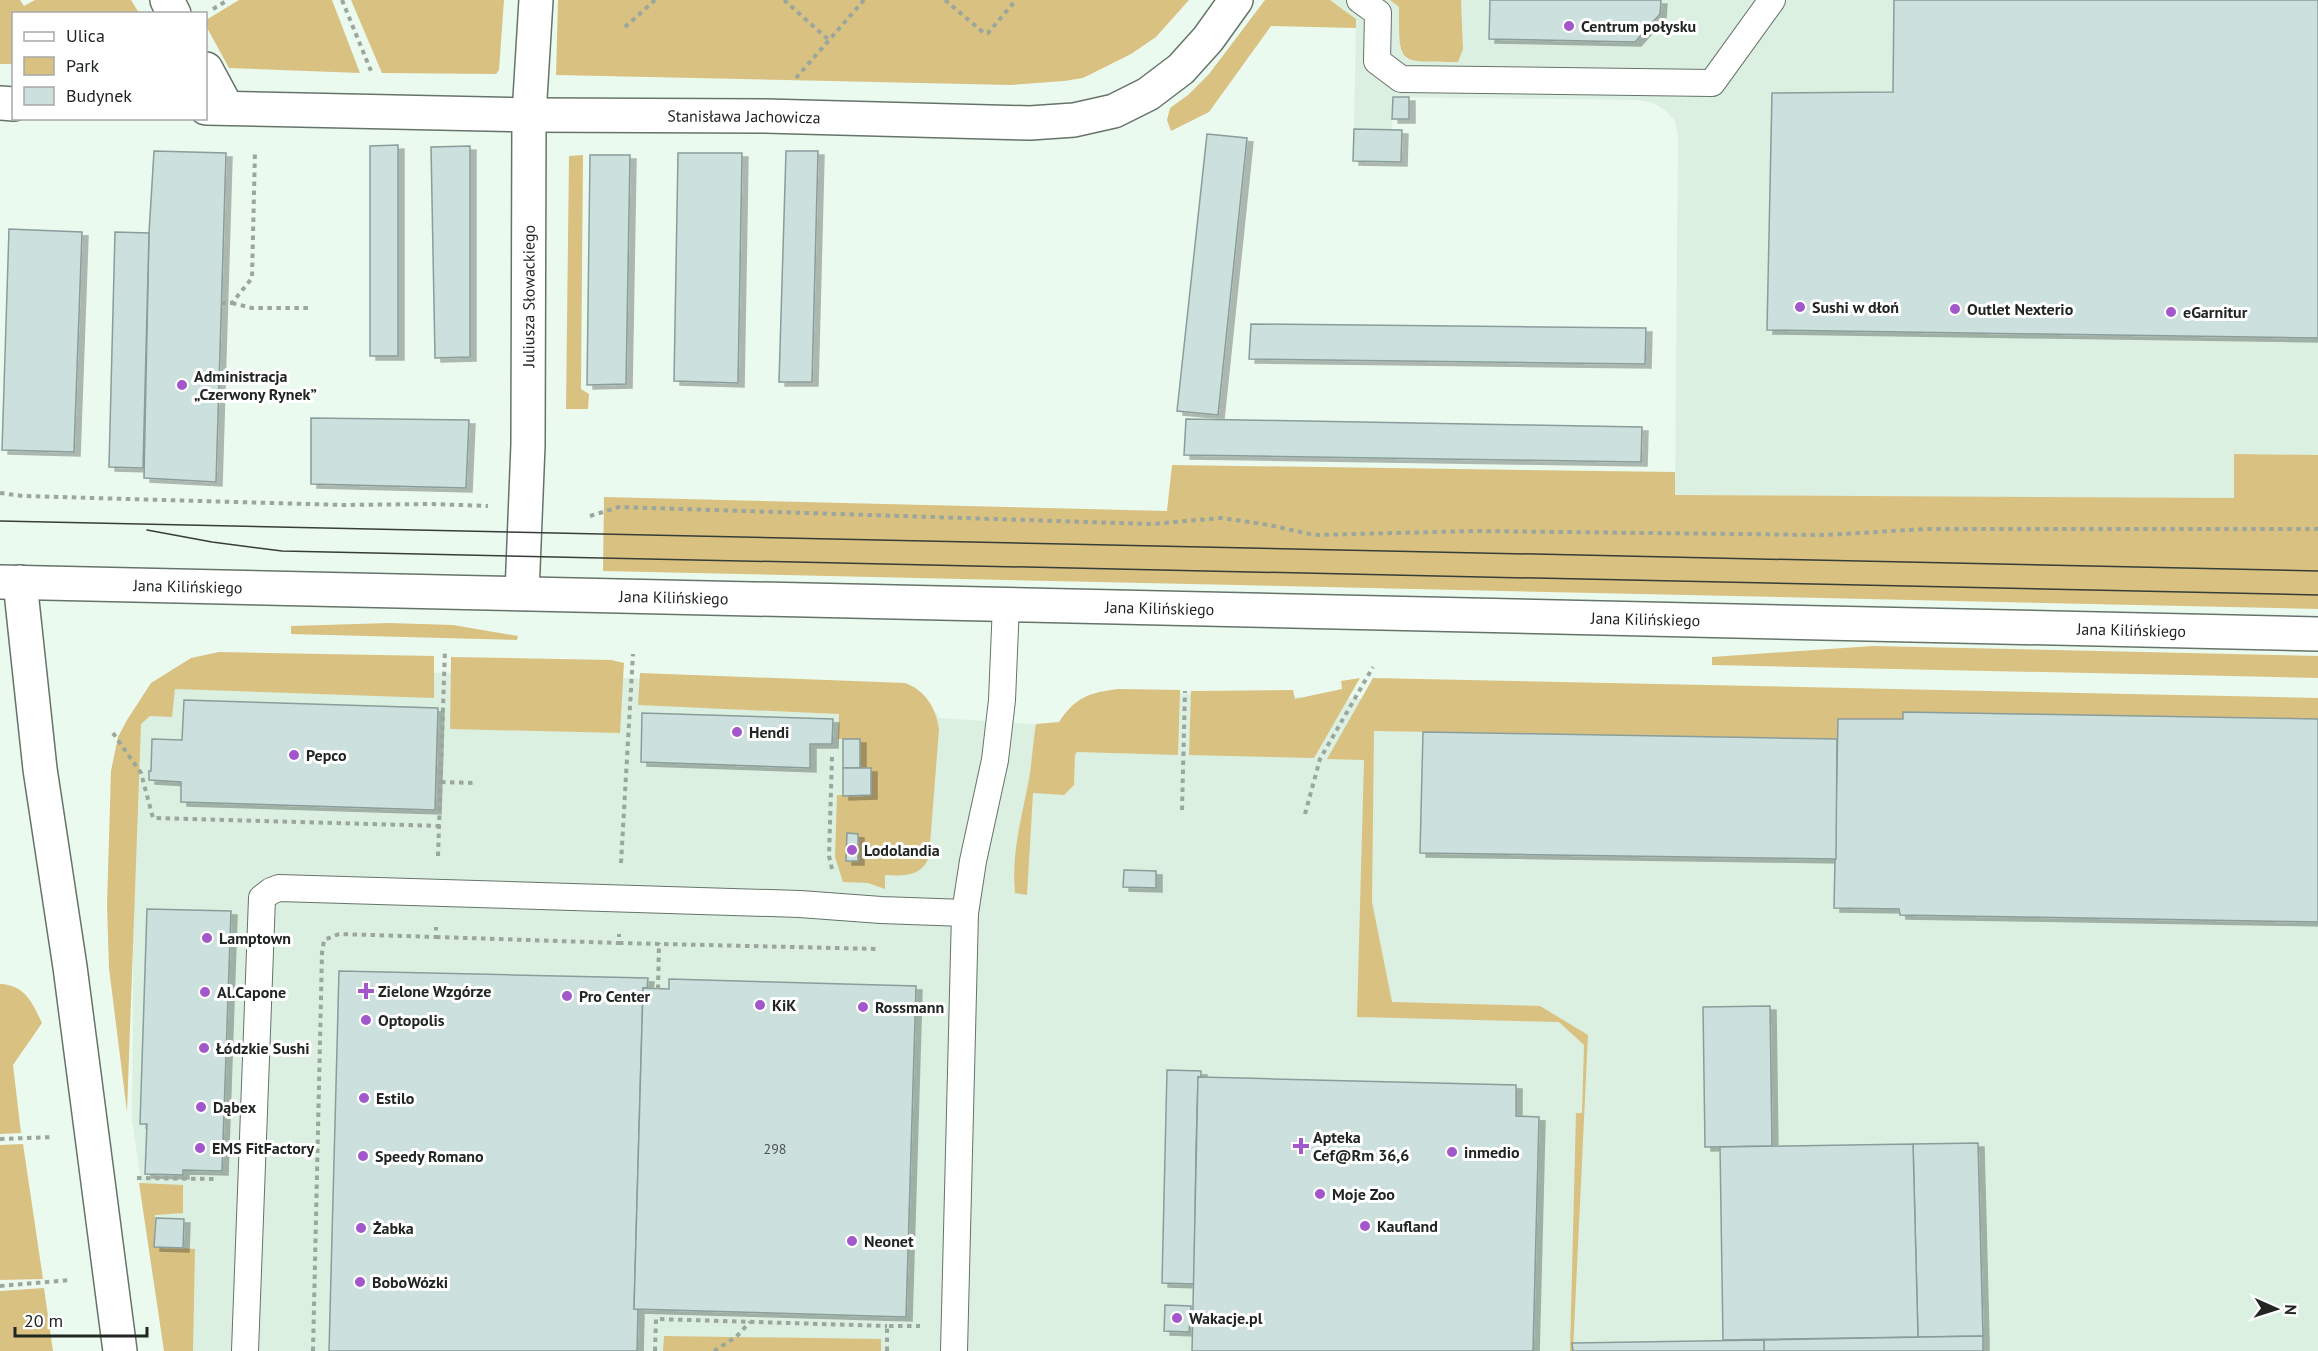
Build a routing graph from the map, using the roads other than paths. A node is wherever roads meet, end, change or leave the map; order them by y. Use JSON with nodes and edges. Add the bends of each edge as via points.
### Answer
{"nodes":[{"id":1,"x":536,"y":0,"type":"edge"},
{"id":2,"x":1236,"y":0,"type":"edge"},
{"id":3,"x":1360,"y":0,"type":"edge"},
{"id":4,"x":1772,"y":0,"type":"edge"},
{"id":5,"x":207,"y":71,"type":"edge"},
{"id":6,"x":230,"y":108,"type":"edge"},
{"id":7,"x":530,"y":115,"type":"junction"},
{"id":8,"x":10,"y":582,"type":"edge"},
{"id":9,"x":522,"y":593,"type":"junction"},
{"id":10,"x":1006,"y":604,"type":"junction"},
{"id":11,"x":2318,"y":634,"type":"edge"},
{"id":12,"x":965,"y":913,"type":"junction"},
{"id":13,"x":120,"y":1351,"type":"edge"},
{"id":14,"x":245,"y":1351,"type":"edge"},
{"id":15,"x":954,"y":1351,"type":"edge"}],
"edges":[{"from":1,"to":7,"type":"street","name":"Juliusza Słowackiego"},
{"from":2,"to":7,"type":"street","name":"Stanisława Jachowicza","via":[[1181,69],[1148,94],[1114,111],[1074,120],[1030,123]]},
{"from":3,"to":4,"type":"lane","via":[[1378,13],[1377,61],[1401,79],[1712,83]]},
{"from":5,"to":6,"type":"street"},
{"from":6,"to":7,"type":"street","name":"Stanisława Jachowicza"},
{"from":7,"to":9,"type":"street","name":"Juliusza Słowackiego","via":[[528,433]]},
{"from":8,"to":9,"type":"street","name":"Jana Kilińskiego"},
{"from":8,"to":13,"type":"street","via":[[70,967]]},
{"from":9,"to":10,"type":"street","name":"Jana Kilińskiego"},
{"from":10,"to":11,"type":"street","name":"Jana Kilińskiego"},
{"from":10,"to":12,"type":"lane","via":[[995,760]]},
{"from":12,"to":14,"type":"lane","via":[[279,888],[271,891],[262,898]]},
{"from":12,"to":15,"type":"lane"}]}
